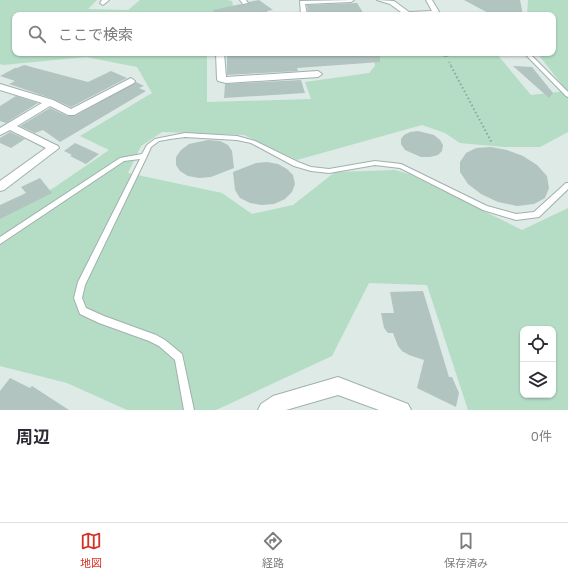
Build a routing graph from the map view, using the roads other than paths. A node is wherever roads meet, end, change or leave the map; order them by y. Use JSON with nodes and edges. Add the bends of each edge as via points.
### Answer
{"nodes":[{"id":1,"x":328,"y":0,"type":"edge"},
{"id":2,"x":351,"y":0,"type":"edge"},
{"id":3,"x":380,"y":0,"type":"edge"},
{"id":4,"x":429,"y":0,"type":"edge"},
{"id":5,"x":304,"y":12,"type":"edge"},
{"id":6,"x":405,"y":12,"type":"edge"},
{"id":7,"x":436,"y":12,"type":"edge"},
{"id":8,"x":220,"y":56,"type":"edge"},
{"id":9,"x":529,"y":56,"type":"edge"},
{"id":10,"x":318,"y":74,"type":"dead end"},
{"id":11,"x":131,"y":81,"type":"dead end"},
{"id":12,"x":0,"y":87,"type":"edge"},
{"id":13,"x":568,"y":95,"type":"edge"},
{"id":14,"x":50,"y":102,"type":"junction"},
{"id":15,"x":10,"y":126,"type":"junction"},
{"id":16,"x":0,"y":132,"type":"edge"},
{"id":17,"x":144,"y":156,"type":"junction"},
{"id":18,"x":568,"y":185,"type":"edge"},
{"id":19,"x":0,"y":187,"type":"edge"},
{"id":20,"x":0,"y":241,"type":"edge"},
{"id":21,"x":189,"y":410,"type":"edge"},
{"id":22,"x":267,"y":410,"type":"edge"},
{"id":23,"x":402,"y":410,"type":"edge"}],
"edges":[{"from":1,"to":2,"type":"street"},
{"from":1,"to":5,"type":"street","via":[[302,2]]},
{"from":3,"to":6,"type":"street","via":[[392,2]]},
{"from":4,"to":7,"type":"street"},
{"from":8,"to":10,"type":"street","via":[[221,79],[226,80]]},
{"from":9,"to":13,"type":"lane"},
{"from":11,"to":14,"type":"street","via":[[71,113]]},
{"from":12,"to":14,"type":"street"},
{"from":14,"to":15,"type":"street"},
{"from":15,"to":16,"type":"street"},
{"from":15,"to":19,"type":"street","via":[[54,148]]},
{"from":17,"to":18,"type":"lane","via":[[149,146],[157,140],[170,137],[185,135],[237,138],[253,142],[311,169],[329,171],[375,163],[401,166],[485,208],[516,217],[536,215]]},
{"from":17,"to":20,"type":"lane","via":[[122,159]]},
{"from":17,"to":21,"type":"lane","via":[[81,285],[78,298],[83,311],[162,344],[179,357]]},
{"from":22,"to":23,"type":"street","via":[[273,405],[338,386]]}]}
